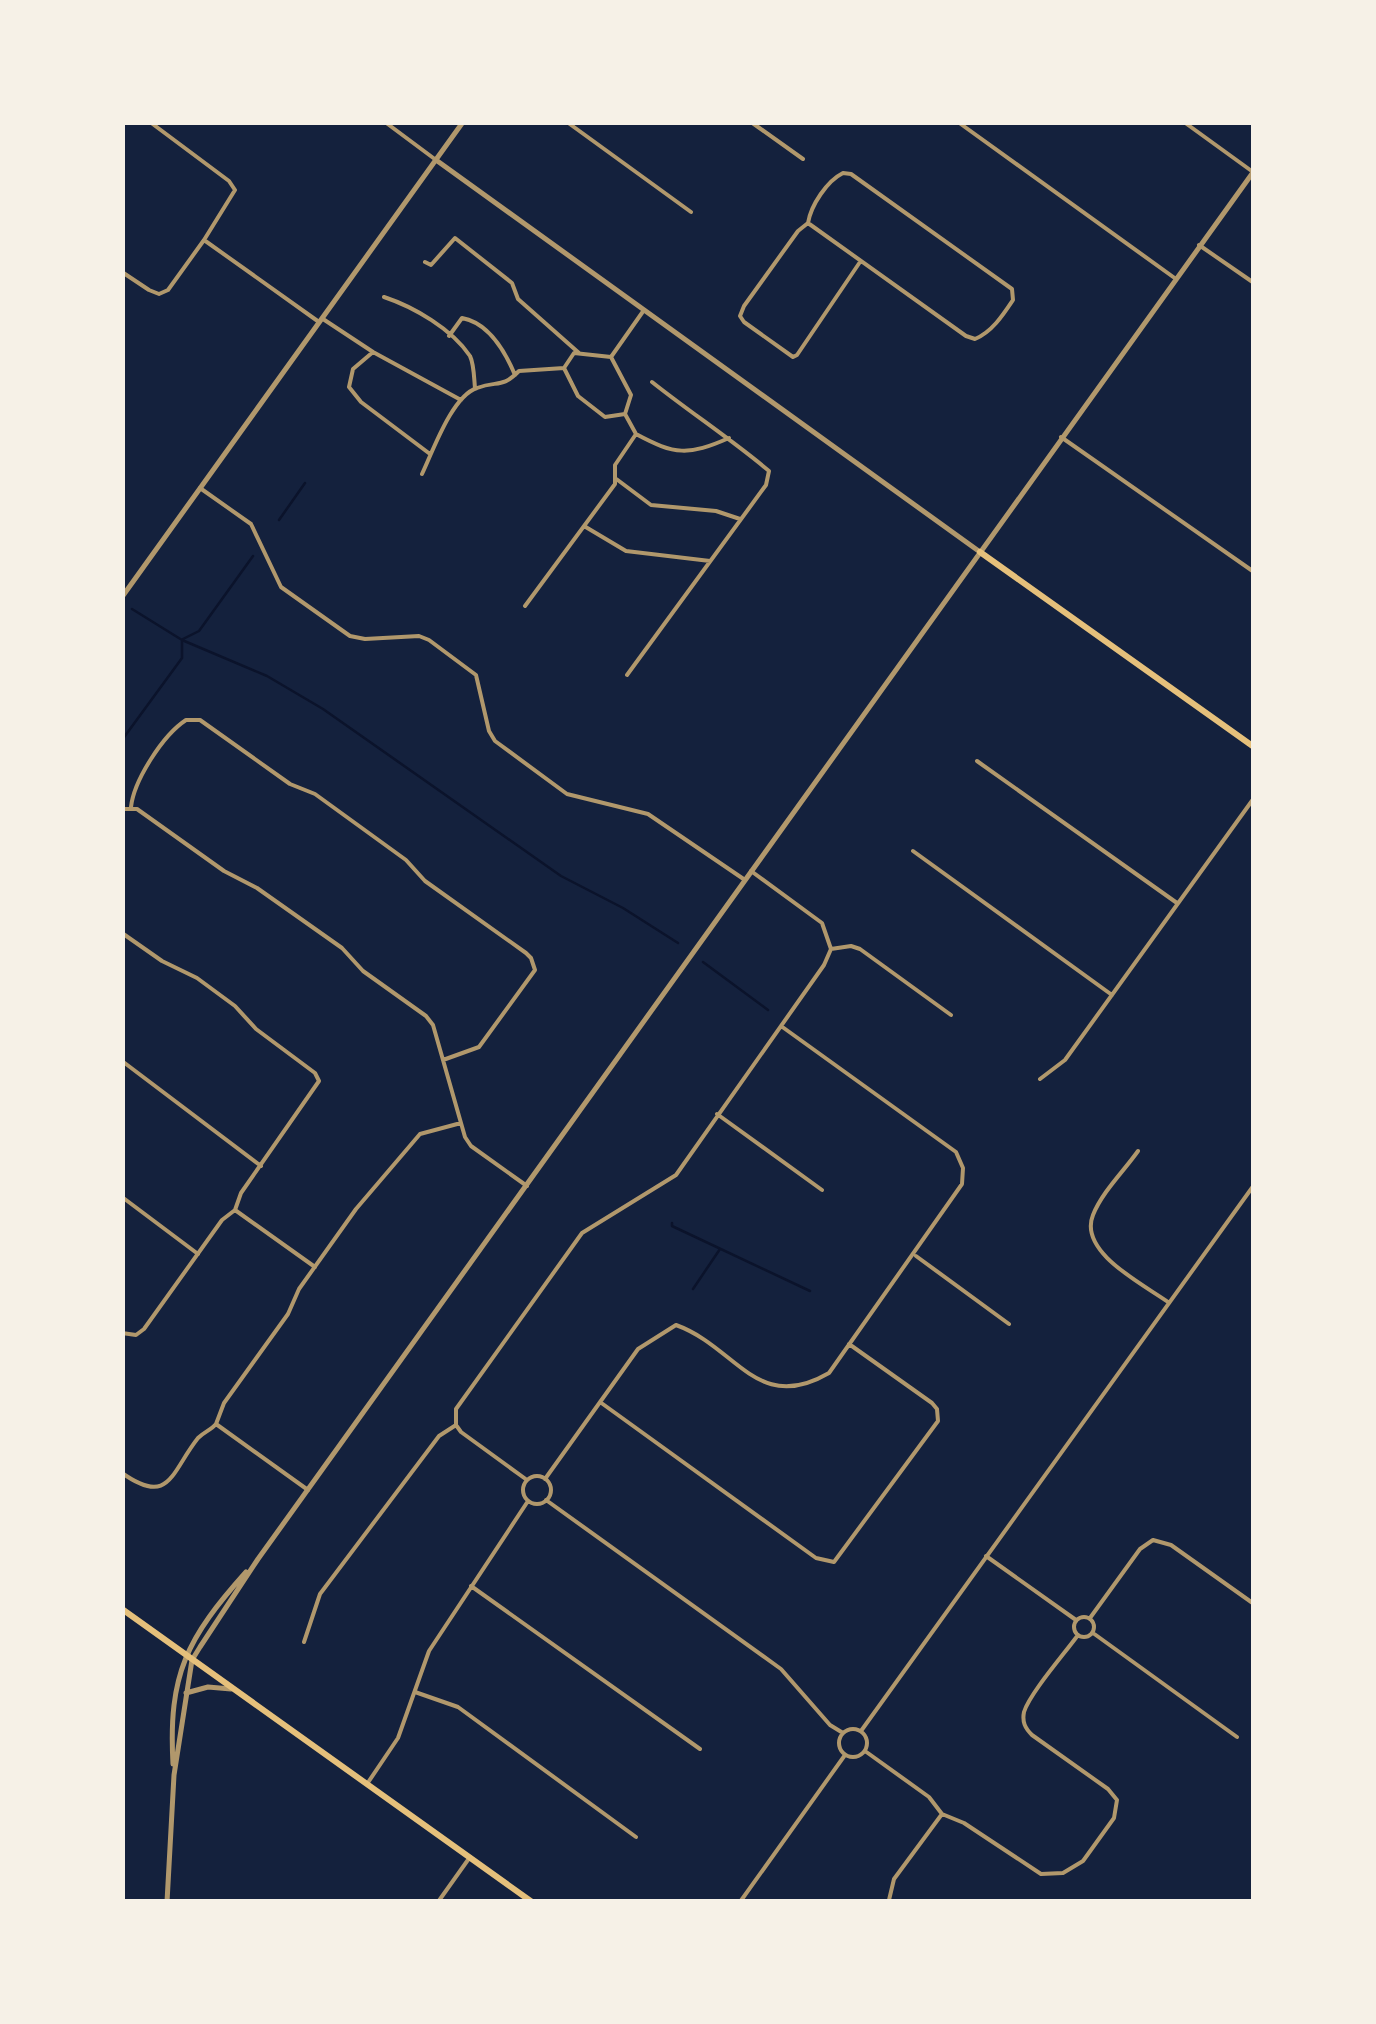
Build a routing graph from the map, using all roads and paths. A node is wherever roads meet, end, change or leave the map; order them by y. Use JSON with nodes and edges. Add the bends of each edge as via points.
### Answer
{"nodes":[{"id":1,"x":150,"y":122,"type":"edge"},
{"id":2,"x":385,"y":122,"type":"edge"},
{"id":3,"x":463,"y":122,"type":"edge"},
{"id":4,"x":567,"y":122,"type":"edge"},
{"id":5,"x":751,"y":122,"type":"edge"},
{"id":6,"x":958,"y":122,"type":"edge"},
{"id":7,"x":1184,"y":122,"type":"edge"},
{"id":8,"x":803,"y":159,"type":"dead end"},
{"id":9,"x":436,"y":160,"type":"junction"},
{"id":10,"x":1253,"y":171,"type":"edge"},
{"id":11,"x":692,"y":212,"type":"dead end"},
{"id":12,"x":808,"y":223,"type":"junction"},
{"id":13,"x":204,"y":240,"type":"junction"},
{"id":14,"x":1199,"y":245,"type":"junction"},
{"id":15,"x":425,"y":262,"type":"dead end"},
{"id":16,"x":860,"y":262,"type":"junction"},
{"id":17,"x":122,"y":272,"type":"edge"},
{"id":18,"x":1176,"y":278,"type":"junction"},
{"id":19,"x":1254,"y":284,"type":"edge"},
{"id":20,"x":384,"y":298,"type":"dead end"},
{"id":21,"x":644,"y":310,"type":"junction"},
{"id":22,"x":320,"y":320,"type":"junction"},
{"id":23,"x":449,"y":336,"type":"junction"},
{"id":24,"x":373,"y":352,"type":"junction"},
{"id":25,"x":579,"y":353,"type":"junction"},
{"id":26,"x":611,"y":358,"type":"junction"},
{"id":27,"x":564,"y":368,"type":"junction"},
{"id":28,"x":515,"y":375,"type":"junction"},
{"id":29,"x":652,"y":382,"type":"dead end"},
{"id":30,"x":475,"y":388,"type":"junction"},
{"id":31,"x":461,"y":400,"type":"junction"},
{"id":32,"x":625,"y":414,"type":"junction"},
{"id":33,"x":636,"y":434,"type":"junction"},
{"id":34,"x":1061,"y":436,"type":"junction"},
{"id":35,"x":729,"y":438,"type":"junction"},
{"id":36,"x":431,"y":455,"type":"junction"},
{"id":37,"x":422,"y":474,"type":"dead end"},
{"id":38,"x":615,"y":478,"type":"junction"},
{"id":39,"x":200,"y":488,"type":"junction"},
{"id":40,"x":741,"y":519,"type":"junction"},
{"id":41,"x":584,"y":526,"type":"junction"},
{"id":42,"x":980,"y":552,"type":"junction"},
{"id":43,"x":710,"y":562,"type":"junction"},
{"id":44,"x":1254,"y":572,"type":"edge"},
{"id":45,"x":122,"y":596,"type":"edge"},
{"id":46,"x":525,"y":606,"type":"dead end"},
{"id":47,"x":627,"y":675,"type":"dead end"},
{"id":48,"x":1254,"y":747,"type":"edge"},
{"id":49,"x":976,"y":761,"type":"dead end"},
{"id":50,"x":1254,"y":798,"type":"edge"},
{"id":51,"x":130,"y":807,"type":"junction"},
{"id":52,"x":122,"y":809,"type":"edge"},
{"id":53,"x":913,"y":851,"type":"dead end"},
{"id":54,"x":751,"y":872,"type":"junction"},
{"id":55,"x":744,"y":880,"type":"junction"},
{"id":56,"x":1177,"y":903,"type":"junction"},
{"id":57,"x":122,"y":933,"type":"edge"},
{"id":58,"x":830,"y":949,"type":"junction"},
{"id":59,"x":1112,"y":994,"type":"junction"},
{"id":60,"x":951,"y":1015,"type":"dead end"},
{"id":61,"x":780,"y":1026,"type":"junction"},
{"id":62,"x":443,"y":1060,"type":"junction"},
{"id":63,"x":122,"y":1061,"type":"edge"},
{"id":64,"x":1040,"y":1079,"type":"dead end"},
{"id":65,"x":717,"y":1114,"type":"junction"},
{"id":66,"x":462,"y":1123,"type":"junction"},
{"id":67,"x":1138,"y":1151,"type":"dead end"},
{"id":68,"x":261,"y":1166,"type":"junction"},
{"id":69,"x":1254,"y":1185,"type":"edge"},
{"id":70,"x":527,"y":1186,"type":"junction"},
{"id":71,"x":822,"y":1190,"type":"dead end"},
{"id":72,"x":122,"y":1196,"type":"edge"},
{"id":73,"x":236,"y":1210,"type":"junction"},
{"id":74,"x":198,"y":1254,"type":"junction"},
{"id":75,"x":915,"y":1255,"type":"junction"},
{"id":76,"x":315,"y":1267,"type":"junction"},
{"id":77,"x":1168,"y":1302,"type":"junction"},
{"id":78,"x":1009,"y":1324,"type":"dead end"},
{"id":79,"x":122,"y":1333,"type":"edge"},
{"id":80,"x":849,"y":1344,"type":"junction"},
{"id":81,"x":600,"y":1402,"type":"junction"},
{"id":82,"x":216,"y":1424,"type":"junction"},
{"id":83,"x":456,"y":1425,"type":"junction"},
{"id":84,"x":122,"y":1473,"type":"edge"},
{"id":85,"x":546,"y":1479,"type":"junction"},
{"id":86,"x":527,"y":1480,"type":"junction"},
{"id":87,"x":308,"y":1490,"type":"junction"},
{"id":88,"x":546,"y":1500,"type":"junction"},
{"id":89,"x":528,"y":1501,"type":"junction"},
{"id":90,"x":986,"y":1556,"type":"junction"},
{"id":91,"x":471,"y":1586,"type":"junction"},
{"id":92,"x":1254,"y":1604,"type":"edge"},
{"id":93,"x":122,"y":1609,"type":"edge"},
{"id":94,"x":1090,"y":1618,"type":"junction"},
{"id":95,"x":1076,"y":1620,"type":"junction"},
{"id":96,"x":1093,"y":1633,"type":"junction"},
{"id":97,"x":1078,"y":1635,"type":"junction"},
{"id":98,"x":304,"y":1642,"type":"dead end"},
{"id":99,"x":188,"y":1657,"type":"junction"},
{"id":100,"x":231,"y":1689,"type":"junction"},
{"id":101,"x":414,"y":1692,"type":"junction"},
{"id":102,"x":186,"y":1693,"type":"junction"},
{"id":103,"x":861,"y":1732,"type":"junction"},
{"id":104,"x":842,"y":1734,"type":"junction"},
{"id":105,"x":1237,"y":1737,"type":"dead end"},
{"id":106,"x":700,"y":1749,"type":"dead end"},
{"id":107,"x":865,"y":1752,"type":"junction"},
{"id":108,"x":845,"y":1754,"type":"junction"},
{"id":109,"x":174,"y":1775,"type":"junction"},
{"id":110,"x":366,"y":1784,"type":"junction"},
{"id":111,"x":942,"y":1814,"type":"junction"},
{"id":112,"x":636,"y":1837,"type":"dead end"},
{"id":113,"x":470,"y":1857,"type":"junction"},
{"id":114,"x":889,"y":1901,"type":"edge"},
{"id":115,"x":167,"y":1902,"type":"edge"},
{"id":116,"x":438,"y":1902,"type":"edge"},
{"id":117,"x":532,"y":1902,"type":"edge"},
{"id":118,"x":740,"y":1902,"type":"edge"}],
"edges":[{"from":1,"to":13,"type":"street","via":[[236,190]]},
{"from":2,"to":9,"type":"street"},
{"from":3,"to":9,"type":"street"},
{"from":4,"to":11,"type":"street"},
{"from":5,"to":8,"type":"street"},
{"from":6,"to":18,"type":"street"},
{"from":7,"to":10,"type":"street"},
{"from":9,"to":21,"type":"street"},
{"from":9,"to":22,"type":"street"},
{"from":10,"to":14,"type":"street"},
{"from":12,"to":16,"type":"street"},
{"from":12,"to":16,"type":"street","via":[[744,306],[744,322],[797,355]]},
{"from":12,"to":16,"type":"street","via":[[837,174],[851,174],[1015,294],[998,322],[975,339]]},
{"from":13,"to":17,"type":"street","via":[[159,294]]},
{"from":13,"to":22,"type":"street"},
{"from":14,"to":18,"type":"street"},
{"from":14,"to":19,"type":"street"},
{"from":15,"to":25,"type":"street","via":[[431,264],[454,238],[512,282],[518,299]]},
{"from":18,"to":34,"type":"street"},
{"from":20,"to":23,"type":"street","via":[[410,306]]},
{"from":21,"to":26,"type":"street"},
{"from":21,"to":42,"type":"street"},
{"from":22,"to":24,"type":"street"},
{"from":22,"to":39,"type":"street"},
{"from":23,"to":28,"type":"street","via":[[462,318],[476,320],[505,351]]},
{"from":23,"to":30,"type":"street","via":[[472,358]]},
{"from":24,"to":31,"type":"street"},
{"from":24,"to":36,"type":"street","via":[[353,370],[349,387]]},
{"from":25,"to":26,"type":"street"},
{"from":25,"to":27,"type":"street"},
{"from":26,"to":32,"type":"street","via":[[631,395]]},
{"from":27,"to":28,"type":"street"},
{"from":27,"to":32,"type":"street","via":[[578,396],[604,417]]},
{"from":28,"to":30,"type":"street","via":[[505,385]]},
{"from":29,"to":35,"type":"street"},
{"from":30,"to":31,"type":"street"},
{"from":31,"to":36,"type":"street"},
{"from":32,"to":33,"type":"street"},
{"from":33,"to":35,"type":"street","via":[[664,449],[695,453]]},
{"from":33,"to":38,"type":"street","via":[[615,465]]},
{"from":34,"to":42,"type":"street"},
{"from":34,"to":44,"type":"street"},
{"from":35,"to":40,"type":"street","via":[[769,472]]},
{"from":36,"to":37,"type":"street"},
{"from":38,"to":40,"type":"street","via":[[651,504]]},
{"from":38,"to":41,"type":"street"},
{"from":39,"to":45,"type":"street"},
{"from":39,"to":55,"type":"street","via":[[251,524],[280,587],[350,636],[429,640],[476,675],[495,741],[568,794],[648,814]]},
{"from":40,"to":43,"type":"street"},
{"from":41,"to":43,"type":"street","via":[[626,551]]},
{"from":41,"to":46,"type":"street"},
{"from":42,"to":48,"type":"main road"},
{"from":42,"to":54,"type":"street"},
{"from":43,"to":47,"type":"street"},
{"from":49,"to":56,"type":"street"},
{"from":50,"to":56,"type":"street"},
{"from":51,"to":52,"type":"street"},
{"from":51,"to":62,"type":"street","via":[[342,948],[426,1016]]},
{"from":51,"to":62,"type":"street","via":[[136,783],[174,730],[186,720],[200,720],[290,784],[315,794],[526,953],[534,970],[479,1048]]},
{"from":53,"to":59,"type":"street"},
{"from":54,"to":55,"type":"street"},
{"from":54,"to":58,"type":"street","via":[[822,923]]},
{"from":55,"to":70,"type":"street"},
{"from":56,"to":59,"type":"street"},
{"from":57,"to":68,"type":"street","via":[[197,978],[315,1072],[315,1090]]},
{"from":58,"to":60,"type":"street","via":[[860,949]]},
{"from":58,"to":61,"type":"street"},
{"from":59,"to":64,"type":"street","via":[[1066,1060]]},
{"from":61,"to":65,"type":"street"},
{"from":61,"to":75,"type":"street","via":[[956,1152],[962,1184]]},
{"from":62,"to":66,"type":"street"},
{"from":63,"to":68,"type":"street"},
{"from":65,"to":71,"type":"street"},
{"from":65,"to":83,"type":"street","via":[[676,1175],[582,1233],[456,1409]]},
{"from":66,"to":70,"type":"street","via":[[472,1146]]},
{"from":66,"to":76,"type":"street","via":[[412,1142]]},
{"from":67,"to":77,"type":"street","via":[[1097,1207],[1090,1233],[1097,1250]]},
{"from":68,"to":73,"type":"street"},
{"from":69,"to":77,"type":"street"},
{"from":70,"to":87,"type":"street"},
{"from":72,"to":74,"type":"street"},
{"from":73,"to":74,"type":"street"},
{"from":73,"to":76,"type":"street"},
{"from":74,"to":79,"type":"street","via":[[144,1330]]},
{"from":75,"to":78,"type":"street"},
{"from":75,"to":80,"type":"street"},
{"from":76,"to":82,"type":"street"},
{"from":77,"to":90,"type":"street"},
{"from":80,"to":81,"type":"street","via":[[828,1373],[804,1387],[776,1388],[676,1325],[638,1348]]},
{"from":80,"to":81,"type":"street","via":[[932,1403],[938,1422],[834,1562],[816,1558]]},
{"from":81,"to":85,"type":"street"},
{"from":82,"to":84,"type":"street","via":[[158,1487],[144,1488]]},
{"from":82,"to":87,"type":"street"},
{"from":83,"to":86,"type":"street"},
{"from":83,"to":98,"type":"street","via":[[439,1436],[320,1594]]},
{"from":85,"to":86,"type":"street"},
{"from":85,"to":88,"type":"street"},
{"from":86,"to":89,"type":"street"},
{"from":87,"to":99,"type":"street"},
{"from":88,"to":89,"type":"street"},
{"from":88,"to":104,"type":"street","via":[[781,1669]]},
{"from":89,"to":91,"type":"street"},
{"from":90,"to":95,"type":"street"},
{"from":90,"to":103,"type":"street"},
{"from":91,"to":101,"type":"street","via":[[429,1651]]},
{"from":91,"to":106,"type":"street"},
{"from":92,"to":94,"type":"street","via":[[1171,1545],[1153,1540],[1140,1548]]},
{"from":93,"to":99,"type":"main road"},
{"from":94,"to":95,"type":"street"},
{"from":94,"to":96,"type":"street"},
{"from":95,"to":97,"type":"street"},
{"from":96,"to":97,"type":"street"},
{"from":96,"to":105,"type":"street"},
{"from":97,"to":111,"type":"street","via":[[1028,1704],[1024,1724],[1117,1800],[1118,1812],[1091,1852],[1070,1870],[1040,1874]]},
{"from":99,"to":100,"type":"main road"},
{"from":99,"to":102,"type":"street"},
{"from":99,"to":109,"type":"street","via":[[171,1737]]},
{"from":100,"to":102,"type":"street"},
{"from":100,"to":110,"type":"main road"},
{"from":101,"to":110,"type":"street","via":[[398,1738]]},
{"from":101,"to":112,"type":"street","via":[[458,1707]]},
{"from":102,"to":109,"type":"street"},
{"from":103,"to":104,"type":"street"},
{"from":103,"to":107,"type":"street"},
{"from":104,"to":108,"type":"street"},
{"from":107,"to":108,"type":"street"},
{"from":107,"to":111,"type":"street","via":[[929,1797]]},
{"from":108,"to":118,"type":"street"},
{"from":109,"to":115,"type":"street"},
{"from":110,"to":113,"type":"main road"},
{"from":111,"to":114,"type":"street","via":[[894,1879]]},
{"from":113,"to":116,"type":"street"},
{"from":113,"to":117,"type":"main road"}]}
